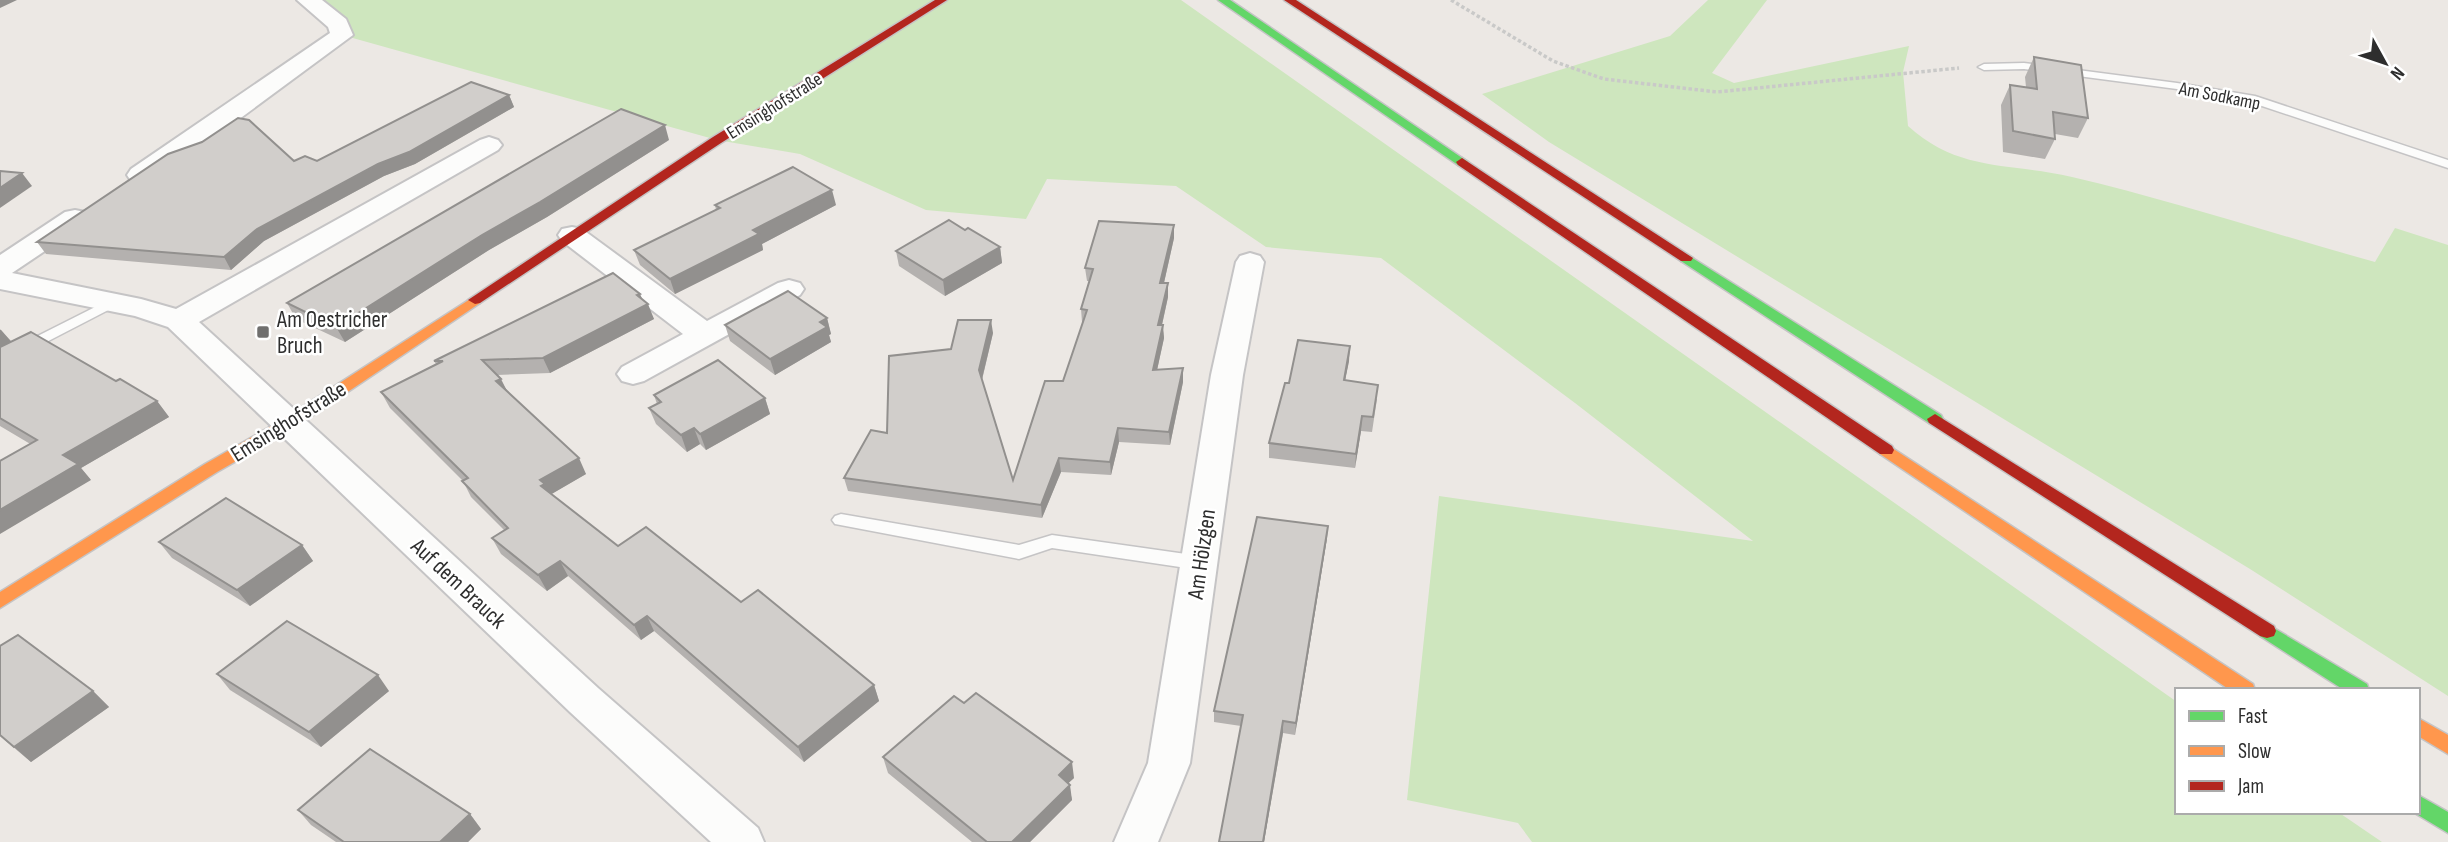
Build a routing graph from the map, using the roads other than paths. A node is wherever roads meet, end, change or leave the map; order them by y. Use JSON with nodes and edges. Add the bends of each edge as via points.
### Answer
{"nodes":[{"id":1,"x":308,"y":0,"type":"edge"},
{"id":2,"x":942,"y":0,"type":"edge"},
{"id":3,"x":1223,"y":0,"type":"edge"},
{"id":4,"x":1289,"y":0,"type":"edge"},
{"id":5,"x":1984,"y":66,"type":"road end"},
{"id":6,"x":489,"y":145,"type":"dead end"},
{"id":7,"x":2448,"y":164,"type":"edge"},
{"id":8,"x":124,"y":186,"type":"edge"},
{"id":9,"x":90,"y":208,"type":"edge"},
{"id":10,"x":572,"y":235,"type":"junction"},
{"id":11,"x":1250,"y":262,"type":"dead end"},
{"id":12,"x":0,"y":268,"type":"edge"},
{"id":13,"x":0,"y":280,"type":"edge"},
{"id":14,"x":789,"y":289,"type":"edge"},
{"id":15,"x":113,"y":302,"type":"junction"},
{"id":16,"x":180,"y":320,"type":"junction"},
{"id":17,"x":705,"y":335,"type":"junction"},
{"id":18,"x":0,"y":361,"type":"edge"},
{"id":19,"x":633,"y":374,"type":"dead end"},
{"id":20,"x":288,"y":424,"type":"junction"},
{"id":21,"x":841,"y":520,"type":"dead end"},
{"id":22,"x":1200,"y":563,"type":"junction"},
{"id":23,"x":0,"y":601,"type":"edge"},
{"id":24,"x":2243,"y":688,"type":"edge"},
{"id":25,"x":2357,"y":688,"type":"edge"},
{"id":26,"x":2420,"y":727,"type":"edge"},
{"id":27,"x":2448,"y":745,"type":"edge"},
{"id":28,"x":2420,"y":805,"type":"edge"},
{"id":29,"x":2448,"y":824,"type":"edge"},
{"id":30,"x":742,"y":842,"type":"edge"},
{"id":31,"x":1136,"y":842,"type":"edge"}],
"edges":[{"from":1,"to":8,"type":"street","via":[[338,24],[342,35]]},
{"from":2,"to":10,"type":"main road","name":"Emsinghofstraße"},
{"from":3,"to":24,"type":"main road"},
{"from":4,"to":25,"type":"main road","via":[[1773,316]]},
{"from":5,"to":7,"type":"lane","name":"Am Sodkamp","via":[[2024,66],[2255,100]]},
{"from":6,"to":16,"type":"street"},
{"from":9,"to":12,"type":"street"},
{"from":10,"to":17,"type":"street"},
{"from":10,"to":20,"type":"main road","name":"Emsinghofstraße"},
{"from":11,"to":22,"type":"street","name":"Am Hölzgen","via":[[1227,375]]},
{"from":13,"to":15,"type":"street","name":"Auf dem Brauck"},
{"from":14,"to":17,"type":"street"},
{"from":15,"to":16,"type":"street","name":"Auf dem Brauck"},
{"from":15,"to":18,"type":"lane"},
{"from":16,"to":20,"type":"street","name":"Auf dem Brauck"},
{"from":17,"to":19,"type":"street"},
{"from":20,"to":23,"type":"main road","name":"Emsinghofstraße"},
{"from":20,"to":30,"type":"street","name":"Auf dem Brauck"},
{"from":21,"to":22,"type":"lane","via":[[1019,552],[1052,541]]},
{"from":22,"to":31,"type":"street","name":"Am Hölzgen","via":[[1170,763]]},
{"from":26,"to":27,"type":"main road"},
{"from":28,"to":29,"type":"main road"}]}
